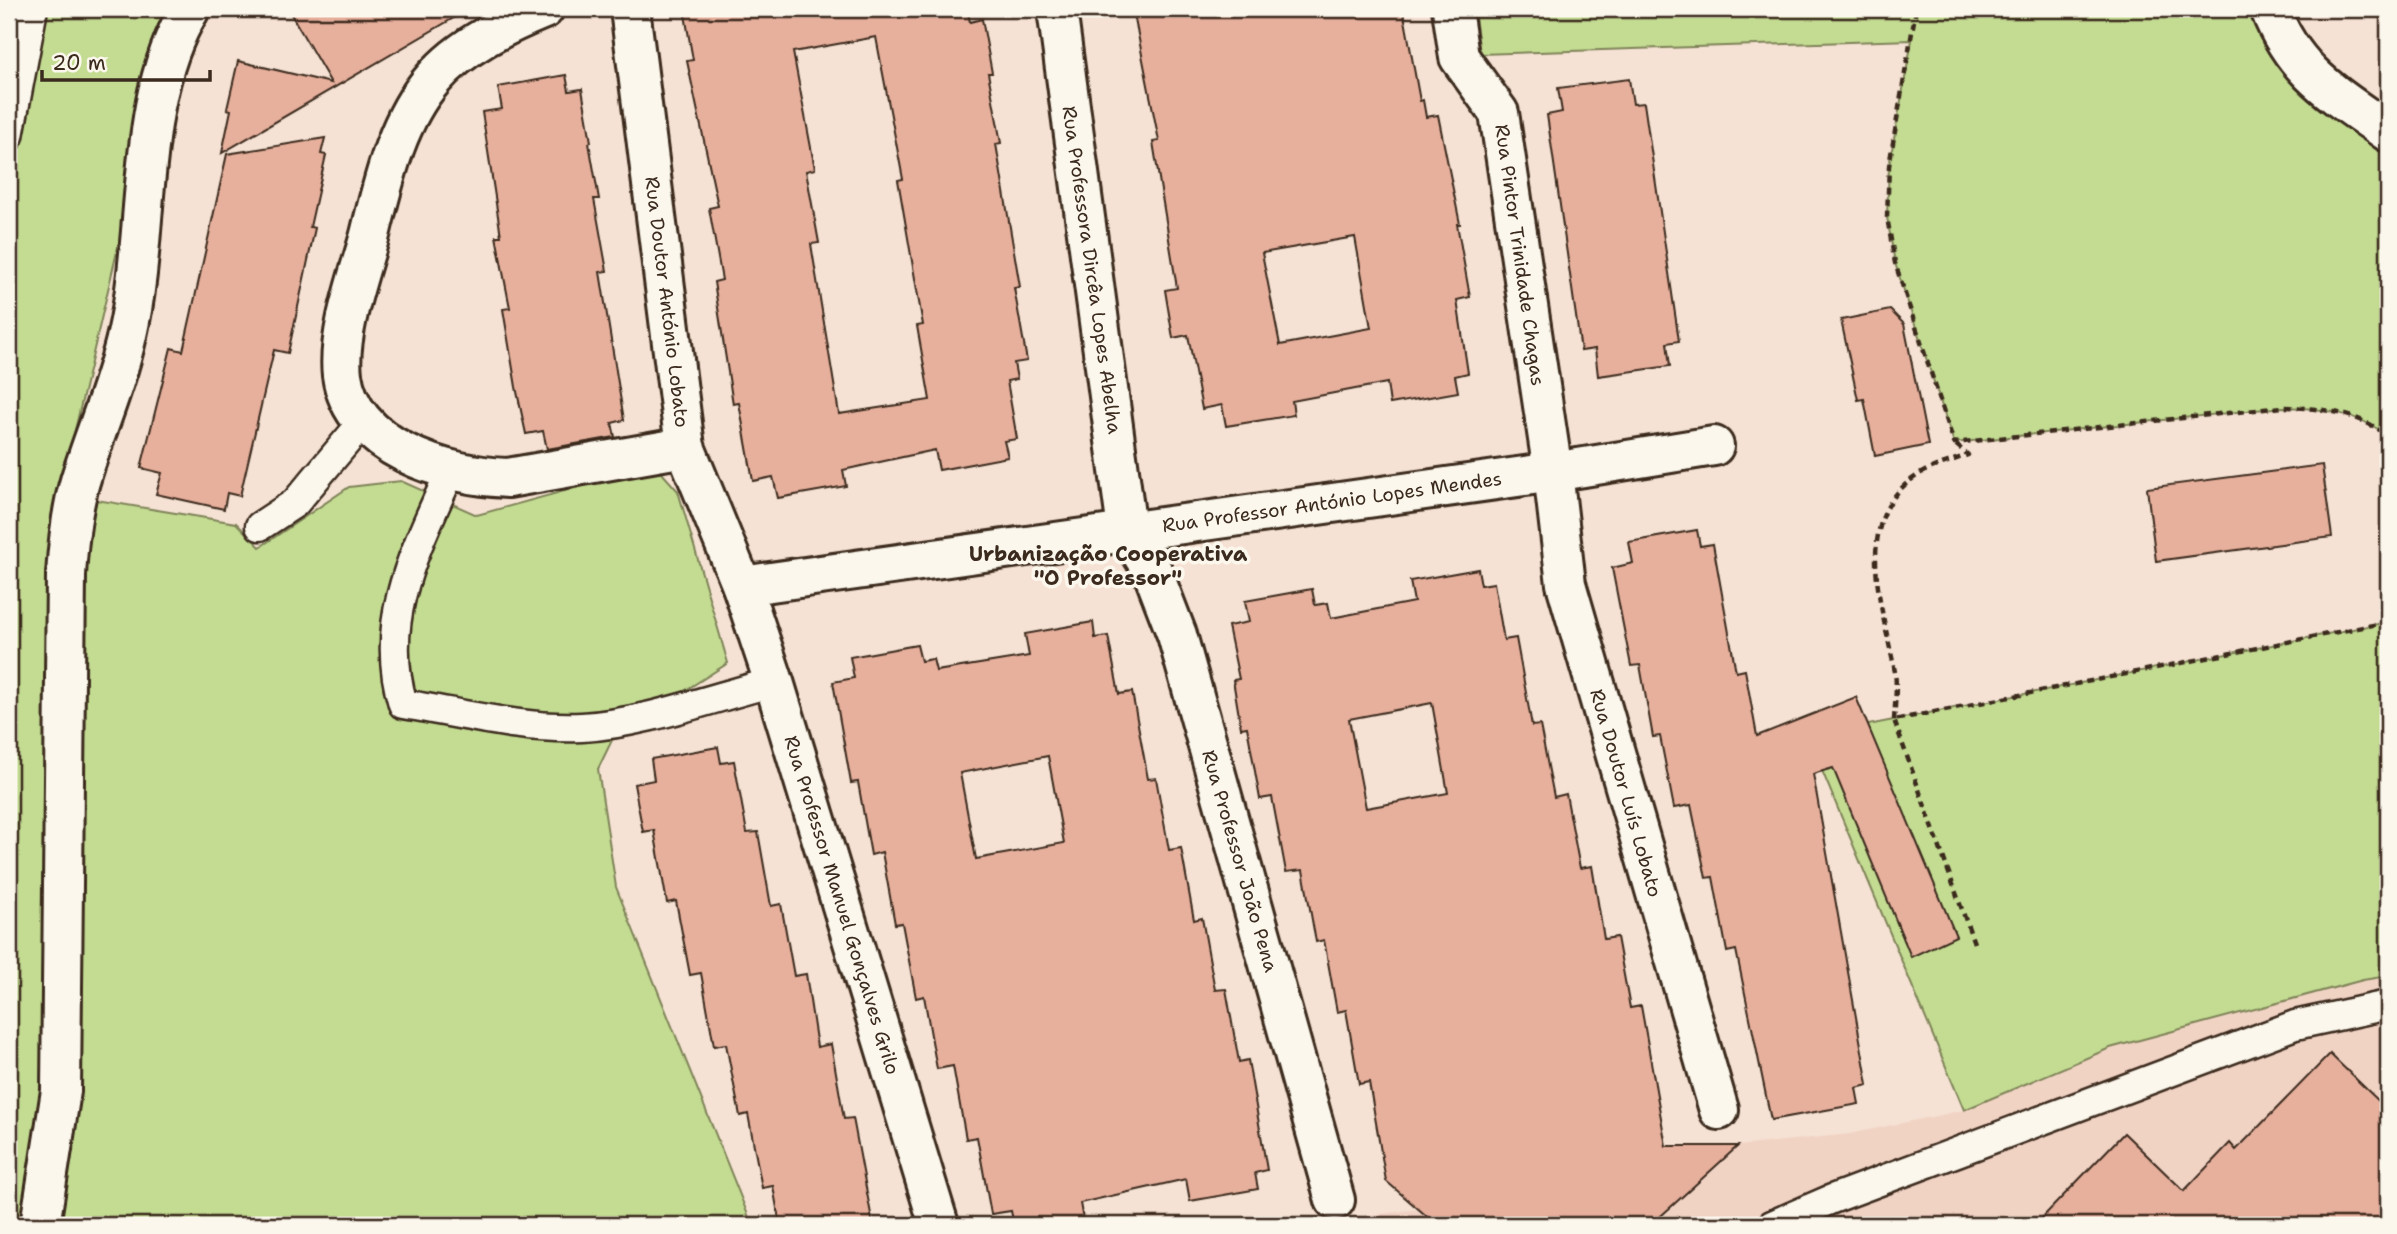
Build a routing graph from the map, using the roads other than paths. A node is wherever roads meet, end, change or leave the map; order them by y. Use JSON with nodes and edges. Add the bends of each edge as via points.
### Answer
{"nodes":[{"id":1,"x":33,"y":9,"type":"edge"},
{"id":2,"x":191,"y":9,"type":"edge"},
{"id":3,"x":544,"y":9,"type":"edge"},
{"id":4,"x":630,"y":9,"type":"edge"},
{"id":5,"x":1057,"y":9,"type":"edge"},
{"id":6,"x":1452,"y":9,"type":"edge"},
{"id":7,"x":2270,"y":9,"type":"edge"},
{"id":8,"x":2388,"y":132,"type":"edge"},
{"id":9,"x":9,"y":136,"type":"edge"},
{"id":10,"x":363,"y":422,"type":"junction"},
{"id":11,"x":1714,"y":446,"type":"dead end"},
{"id":12,"x":685,"y":447,"type":"junction"},
{"id":13,"x":451,"y":470,"type":"junction"},
{"id":14,"x":1553,"y":472,"type":"junction"},
{"id":15,"x":260,"y":526,"type":"dead end"},
{"id":16,"x":1127,"y":530,"type":"junction"},
{"id":17,"x":741,"y":586,"type":"junction"},
{"id":18,"x":774,"y":682,"type":"junction"},
{"id":19,"x":2388,"y":1005,"type":"edge"},
{"id":20,"x":1719,"y":1110,"type":"dead end"},
{"id":21,"x":1335,"y":1200,"type":"dead end"},
{"id":22,"x":40,"y":1225,"type":"edge"},
{"id":23,"x":939,"y":1225,"type":"edge"},
{"id":24,"x":1772,"y":1225,"type":"edge"}],
"edges":[{"from":1,"to":9,"type":"lane"},
{"from":2,"to":22,"type":"street","via":[[171,53],[154,121],[128,333],[71,523],[66,575],[61,1091]]},
{"from":3,"to":10,"type":"street","via":[[486,36],[433,79],[400,138],[386,172],[345,339],[342,373],[348,400]]},
{"from":4,"to":12,"type":"street","name":"Rua Doutor António Lobato"},
{"from":5,"to":16,"type":"street","name":"Rua Professora Dircêa Lopes Abelha"},
{"from":6,"to":14,"type":"street","name":"Rua Pintor Trinidade Chagas","via":[[1459,57],[1499,113]]},
{"from":7,"to":8,"type":"street","via":[[2284,40],[2309,74]]},
{"from":10,"to":13,"type":"street","via":[[389,443]]},
{"from":10,"to":15,"type":"lane","via":[[295,503]]},
{"from":11,"to":14,"type":"street","name":"Rua Professor António Lopes Mendes"},
{"from":12,"to":13,"type":"street","via":[[508,478]]},
{"from":12,"to":17,"type":"street","name":"Rua Doutor António Lobato"},
{"from":13,"to":18,"type":"lane","via":[[398,600],[393,658],[402,704],[584,727]]},
{"from":14,"to":16,"type":"street","name":"Rua Professor António Lopes Mendes"},
{"from":14,"to":20,"type":"street","name":"Rua Doutor Luís Lobato","via":[[1560,545],[1576,622]]},
{"from":16,"to":17,"type":"street","name":"Rua Professor António Lopes Mendes"},
{"from":16,"to":21,"type":"street","name":"Rua Professor João Pena","via":[[1152,570],[1173,624]]},
{"from":17,"to":18,"type":"street","name":"Rua Professor Manuel Gonçalves Grilo"},
{"from":18,"to":23,"type":"street","name":"Rua Professor Manuel Gonçalves Grilo"},
{"from":19,"to":24,"type":"lane","via":[[2295,1025]]}]}
